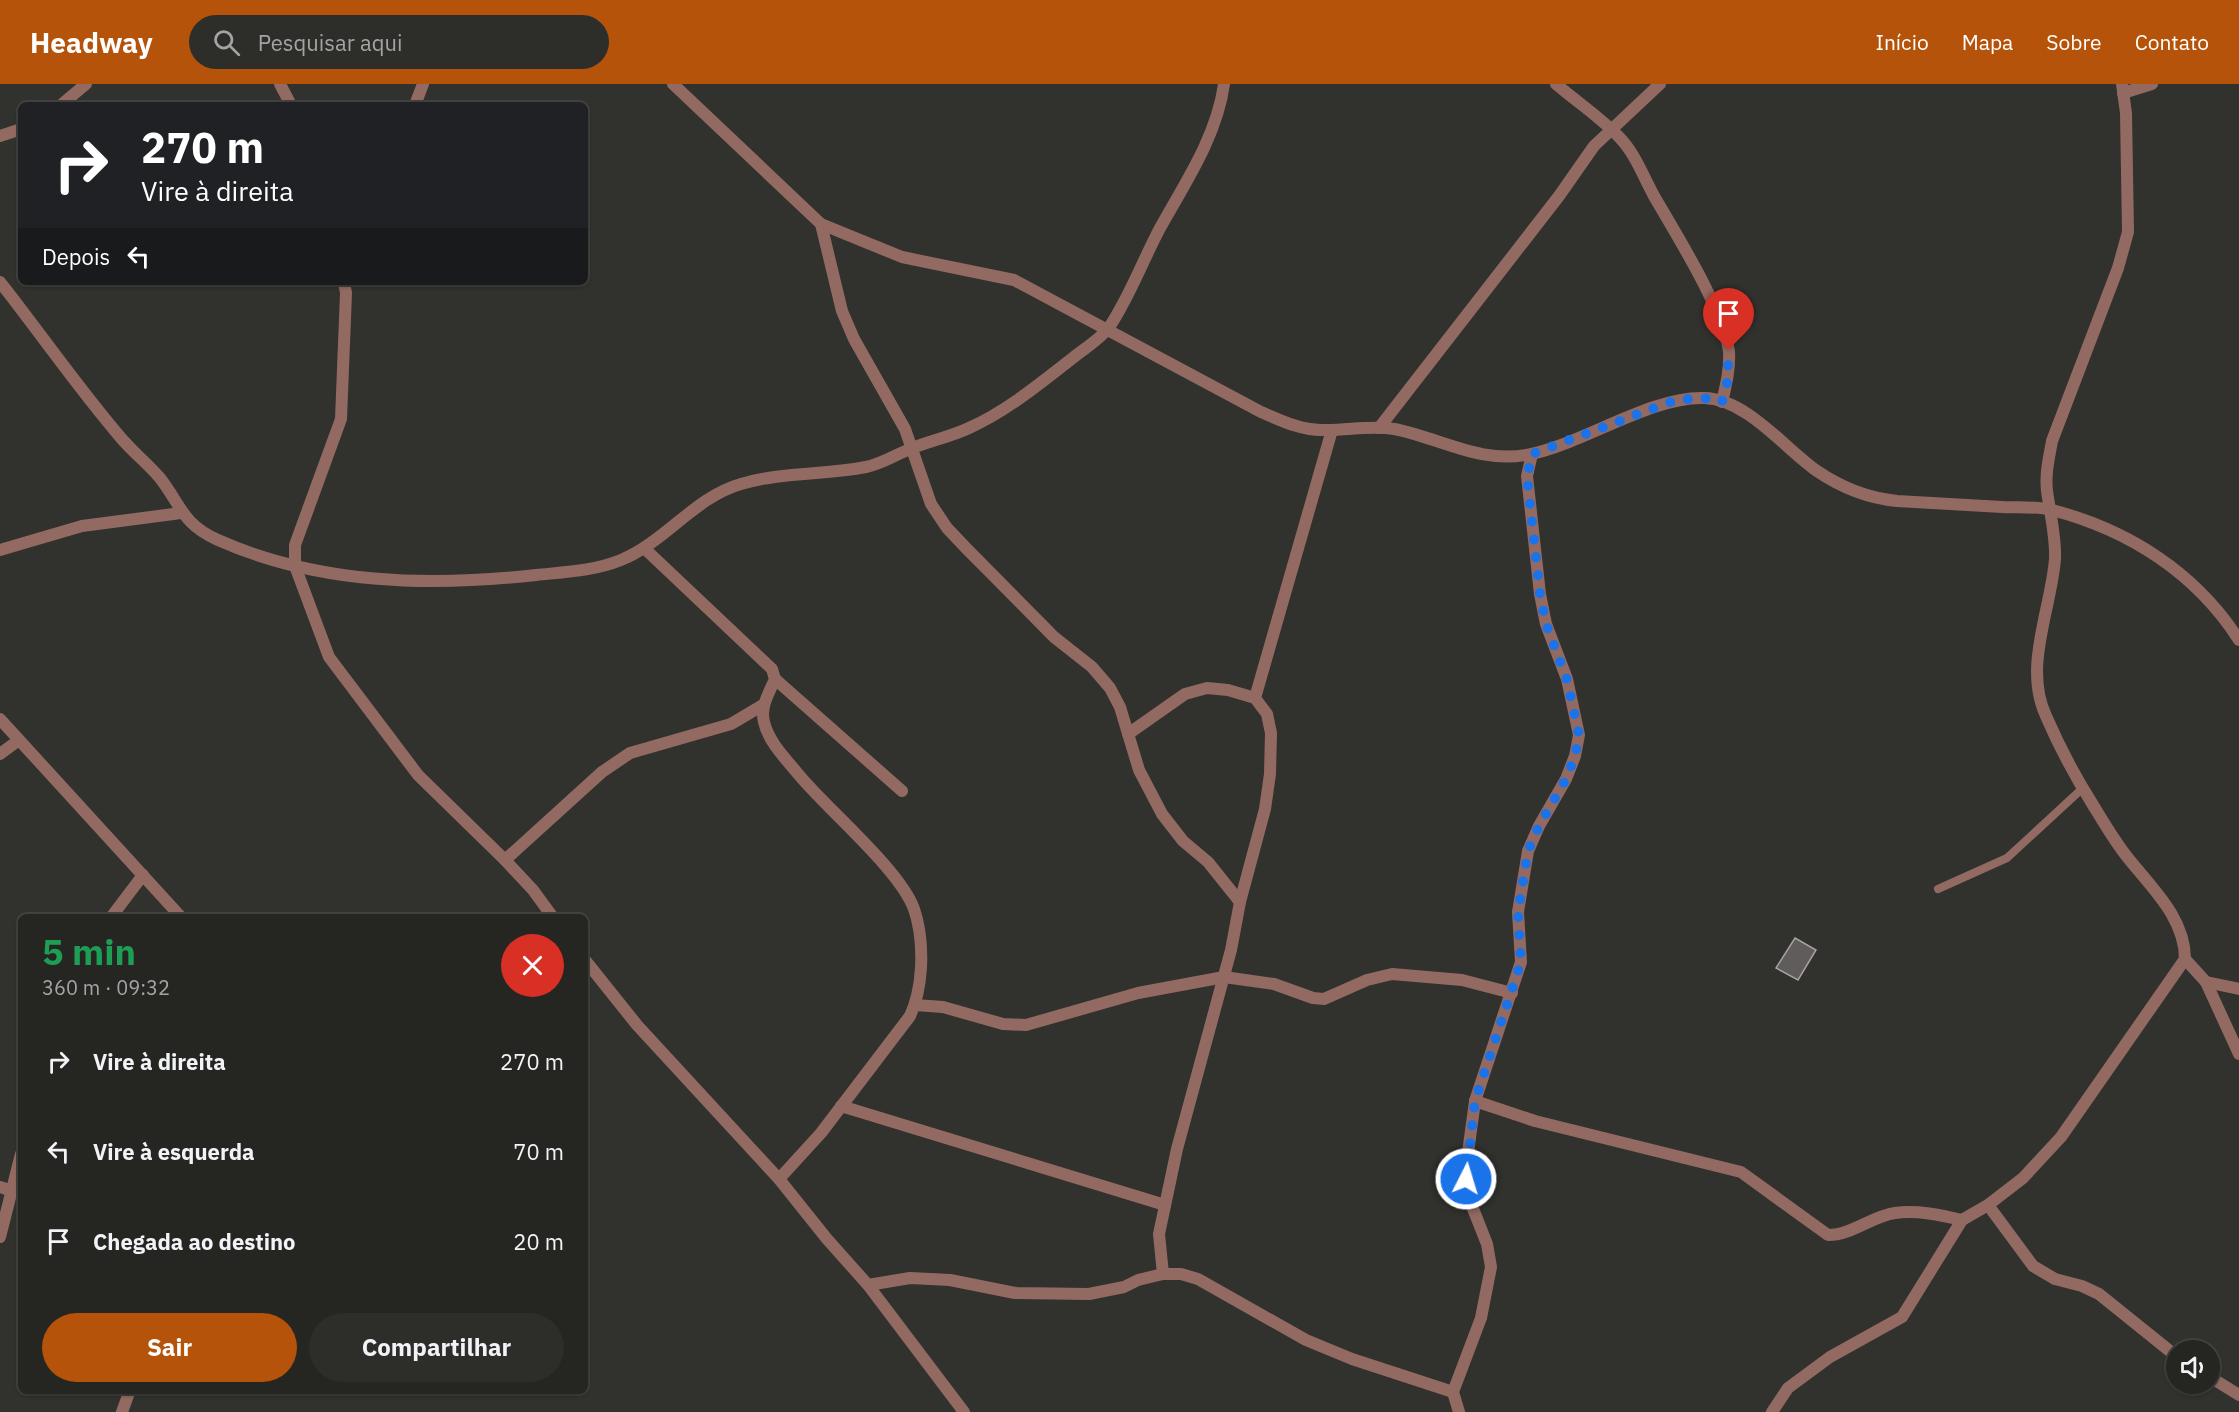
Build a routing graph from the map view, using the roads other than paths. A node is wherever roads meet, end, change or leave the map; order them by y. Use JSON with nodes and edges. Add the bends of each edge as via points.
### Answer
{"nodes":[{"id":1,"x":86,"y":84,"type":"edge"},
{"id":2,"x":280,"y":84,"type":"edge"},
{"id":3,"x":423,"y":84,"type":"edge"},
{"id":4,"x":673,"y":84,"type":"edge"},
{"id":5,"x":1224,"y":84,"type":"edge"},
{"id":6,"x":1556,"y":84,"type":"edge"},
{"id":7,"x":1660,"y":84,"type":"edge"},
{"id":8,"x":2152,"y":84,"type":"edge"},
{"id":9,"x":2123,"y":89,"type":"edge"},
{"id":10,"x":65,"y":102,"type":"edge"},
{"id":11,"x":289,"y":102,"type":"edge"},
{"id":12,"x":416,"y":102,"type":"edge"},
{"id":13,"x":18,"y":130,"type":"edge"},
{"id":14,"x":1612,"y":130,"type":"junction"},
{"id":15,"x":0,"y":136,"type":"edge"},
{"id":16,"x":821,"y":225,"type":"junction"},
{"id":17,"x":0,"y":282,"type":"edge"},
{"id":18,"x":347,"y":286,"type":"edge"},
{"id":19,"x":1108,"y":330,"type":"junction"},
{"id":20,"x":1722,"y":402,"type":"junction"},
{"id":21,"x":1379,"y":428,"type":"junction"},
{"id":22,"x":1332,"y":430,"type":"junction"},
{"id":23,"x":911,"y":448,"type":"junction"},
{"id":24,"x":1532,"y":454,"type":"junction"},
{"id":25,"x":1506,"y":458,"type":"junction"},
{"id":26,"x":1527,"y":477,"type":"junction"},
{"id":27,"x":2050,"y":509,"type":"junction"},
{"id":28,"x":181,"y":513,"type":"junction"},
{"id":29,"x":644,"y":548,"type":"junction"},
{"id":30,"x":0,"y":550,"type":"edge"},
{"id":31,"x":295,"y":566,"type":"junction"},
{"id":32,"x":2239,"y":640,"type":"edge"},
{"id":33,"x":775,"y":679,"type":"junction"},
{"id":34,"x":1255,"y":698,"type":"junction"},
{"id":35,"x":763,"y":705,"type":"junction"},
{"id":36,"x":0,"y":719,"type":"edge"},
{"id":37,"x":1128,"y":734,"type":"junction"},
{"id":38,"x":19,"y":740,"type":"junction"},
{"id":39,"x":0,"y":754,"type":"edge"},
{"id":40,"x":2084,"y":788,"type":"junction"},
{"id":41,"x":902,"y":791,"type":"dead end"},
{"id":42,"x":505,"y":860,"type":"junction"},
{"id":43,"x":143,"y":875,"type":"junction"},
{"id":44,"x":1938,"y":889,"type":"dead end"},
{"id":45,"x":1240,"y":902,"type":"junction"},
{"id":46,"x":114,"y":914,"type":"edge"},
{"id":47,"x":178,"y":914,"type":"edge"},
{"id":48,"x":551,"y":914,"type":"edge"},
{"id":49,"x":2185,"y":959,"type":"junction"},
{"id":50,"x":588,"y":964,"type":"edge"},
{"id":51,"x":1224,"y":977,"type":"junction"},
{"id":52,"x":2206,"y":982,"type":"junction"},
{"id":53,"x":2239,"y":989,"type":"edge"},
{"id":54,"x":1512,"y":993,"type":"junction"},
{"id":55,"x":915,"y":1005,"type":"junction"},
{"id":56,"x":2239,"y":1054,"type":"edge"},
{"id":57,"x":1475,"y":1101,"type":"junction"},
{"id":58,"x":841,"y":1106,"type":"junction"},
{"id":59,"x":18,"y":1161,"type":"edge"},
{"id":60,"x":779,"y":1179,"type":"junction"},
{"id":61,"x":6,"y":1189,"type":"edge"},
{"id":62,"x":1165,"y":1205,"type":"junction"},
{"id":63,"x":1988,"y":1205,"type":"junction"},
{"id":64,"x":1962,"y":1220,"type":"junction"},
{"id":65,"x":0,"y":1237,"type":"edge"},
{"id":66,"x":1163,"y":1274,"type":"junction"},
{"id":67,"x":868,"y":1285,"type":"junction"},
{"id":68,"x":2166,"y":1348,"type":"edge"},
{"id":69,"x":2220,"y":1383,"type":"edge"},
{"id":70,"x":1453,"y":1392,"type":"junction"},
{"id":71,"x":129,"y":1394,"type":"edge"},
{"id":72,"x":2239,"y":1395,"type":"edge"},
{"id":73,"x":122,"y":1412,"type":"edge"},
{"id":74,"x":963,"y":1412,"type":"edge"},
{"id":75,"x":1459,"y":1412,"type":"edge"},
{"id":76,"x":1772,"y":1412,"type":"edge"}],
"edges":[{"from":1,"to":10,"type":"street"},
{"from":2,"to":11,"type":"street"},
{"from":3,"to":12,"type":"street"},
{"from":4,"to":16,"type":"street"},
{"from":5,"to":19,"type":"street","via":[[1202,153]]},
{"from":6,"to":14,"type":"street"},
{"from":7,"to":14,"type":"street"},
{"from":8,"to":9,"type":"street"},
{"from":9,"to":27,"type":"street","via":[[2127,113],[2128,231],[2118,268],[2052,441],[2047,470]]},
{"from":13,"to":15,"type":"street"},
{"from":14,"to":20,"type":"street","via":[[1635,159],[1715,308],[1729,350]]},
{"from":14,"to":21,"type":"street","via":[[1594,146]]},
{"from":16,"to":19,"type":"street","via":[[902,257],[1014,280]]},
{"from":16,"to":23,"type":"street","via":[[842,311],[896,411]]},
{"from":17,"to":28,"type":"street","via":[[93,403],[160,479]]},
{"from":18,"to":31,"type":"street","via":[[341,419],[295,545]]},
{"from":19,"to":22,"type":"street","via":[[1261,412],[1295,426]]},
{"from":19,"to":23,"type":"street","via":[[975,426]]},
{"from":20,"to":24,"type":"street","via":[[1704,398],[1676,400]]},
{"from":20,"to":27,"type":"street","via":[[1773,434],[1816,470],[1874,499]]},
{"from":21,"to":22,"type":"street"},
{"from":21,"to":25,"type":"street"},
{"from":22,"to":34,"type":"street"},
{"from":23,"to":29,"type":"street","via":[[870,466],[740,484],[692,512]]},
{"from":23,"to":37,"type":"street","via":[[931,504],[946,528],[1054,637],[1092,667],[1110,688]]},
{"from":24,"to":25,"type":"street"},
{"from":24,"to":26,"type":"street"},
{"from":25,"to":26,"type":"street"},
{"from":26,"to":54,"type":"street","via":[[1546,624],[1567,680],[1579,735],[1566,779],[1528,851],[1518,912],[1521,962]]},
{"from":27,"to":32,"type":"street","via":[[2127,537],[2158,556],[2221,613]]},
{"from":27,"to":40,"type":"street","via":[[2055,557],[2039,643],[2038,676],[2045,714]]},
{"from":28,"to":30,"type":"street","via":[[82,526]]},
{"from":28,"to":31,"type":"street","via":[[198,530],[216,539]]},
{"from":29,"to":31,"type":"street","via":[[606,566],[587,570],[483,580],[386,580]]},
{"from":29,"to":33,"type":"street","via":[[772,669]]},
{"from":31,"to":42,"type":"street","via":[[329,657],[418,775]]},
{"from":33,"to":35,"type":"street"},
{"from":33,"to":41,"type":"street"},
{"from":34,"to":37,"type":"street","via":[[1207,688],[1185,694]]},
{"from":34,"to":45,"type":"street","via":[[1268,714],[1270,774]]},
{"from":35,"to":42,"type":"street","via":[[731,724],[630,753],[602,772]]},
{"from":35,"to":55,"type":"street","via":[[764,722],[776,747],[824,804],[886,867],[913,907],[922,946]]},
{"from":36,"to":38,"type":"street"},
{"from":37,"to":45,"type":"street","via":[[1139,770],[1162,814]]},
{"from":38,"to":39,"type":"street"},
{"from":38,"to":43,"type":"street"},
{"from":40,"to":44,"type":"lane","via":[[2007,858]]},
{"from":40,"to":49,"type":"street","via":[[2127,856],[2176,922],[2184,937]]},
{"from":42,"to":48,"type":"street"},
{"from":43,"to":46,"type":"street"},
{"from":43,"to":47,"type":"street"},
{"from":45,"to":51,"type":"street"},
{"from":49,"to":52,"type":"street"},
{"from":49,"to":63,"type":"street","via":[[2061,1137],[2023,1178]]},
{"from":50,"to":60,"type":"street","via":[[637,1025]]},
{"from":51,"to":54,"type":"street","via":[[1274,984],[1324,999],[1367,980],[1392,975],[1462,980]]},
{"from":51,"to":55,"type":"street","via":[[1138,993],[1026,1025],[1003,1024],[943,1006]]},
{"from":51,"to":62,"type":"street"},
{"from":52,"to":53,"type":"street"},
{"from":52,"to":56,"type":"street"},
{"from":54,"to":57,"type":"street"},
{"from":55,"to":58,"type":"street"},
{"from":57,"to":64,"type":"street","via":[[1535,1121],[1741,1173],[1828,1235],[1838,1235],[1895,1213]]},
{"from":57,"to":70,"type":"street","via":[[1466,1191],[1487,1244],[1491,1267],[1481,1318]]},
{"from":58,"to":60,"type":"street"},
{"from":58,"to":62,"type":"street"},
{"from":59,"to":61,"type":"street"},
{"from":60,"to":67,"type":"street"},
{"from":61,"to":65,"type":"street"},
{"from":62,"to":66,"type":"street","via":[[1159,1234]]},
{"from":63,"to":64,"type":"street"},
{"from":63,"to":68,"type":"street","via":[[2033,1266],[2055,1279],[2099,1294]]},
{"from":64,"to":76,"type":"street","via":[[1902,1317],[1830,1357],[1788,1388]]},
{"from":66,"to":67,"type":"street","via":[[1089,1293],[1015,1293],[950,1280],[910,1278]]},
{"from":66,"to":70,"type":"street","via":[[1198,1278],[1306,1340]]},
{"from":67,"to":74,"type":"street"},
{"from":69,"to":72,"type":"street"},
{"from":70,"to":75,"type":"street"},
{"from":71,"to":73,"type":"street"}]}
